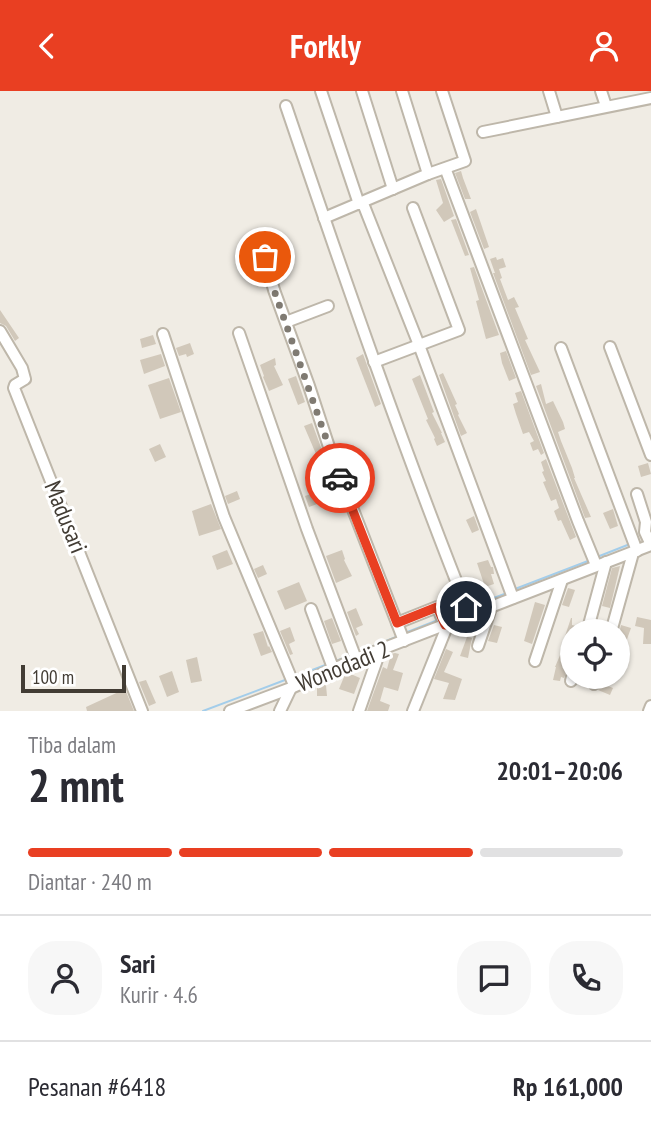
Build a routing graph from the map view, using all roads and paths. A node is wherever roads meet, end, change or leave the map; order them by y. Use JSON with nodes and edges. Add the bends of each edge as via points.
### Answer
{"nodes":[{"id":1,"x":321,"y":91,"type":"edge"},
{"id":2,"x":362,"y":91,"type":"edge"},
{"id":3,"x":402,"y":91,"type":"edge"},
{"id":4,"x":442,"y":91,"type":"edge"},
{"id":5,"x":550,"y":91,"type":"edge"},
{"id":6,"x":601,"y":91,"type":"edge"},
{"id":7,"x":651,"y":98,"type":"edge"},
{"id":8,"x":286,"y":106,"type":"dead end"},
{"id":9,"x":606,"y":106,"type":"junction"},
{"id":10,"x":557,"y":117,"type":"junction"},
{"id":11,"x":483,"y":132,"type":"dead end"},
{"id":12,"x":447,"y":173,"type":"dead end"},
{"id":13,"x":428,"y":174,"type":"junction"},
{"id":14,"x":393,"y":189,"type":"junction"},
{"id":15,"x":361,"y":205,"type":"junction"},
{"id":16,"x":413,"y":208,"type":"dead end"},
{"id":17,"x":324,"y":218,"type":"junction"},
{"id":18,"x":265,"y":257,"type":"dead end"},
{"id":19,"x":328,"y":306,"type":"dead end"},
{"id":20,"x":286,"y":323,"type":"junction"},
{"id":21,"x":0,"y":331,"type":"edge"},
{"id":22,"x":239,"y":333,"type":"dead end"},
{"id":23,"x":163,"y":334,"type":"dead end"},
{"id":24,"x":419,"y":345,"type":"junction"},
{"id":25,"x":610,"y":347,"type":"dead end"},
{"id":26,"x":561,"y":348,"type":"dead end"},
{"id":27,"x":374,"y":362,"type":"junction"},
{"id":28,"x":651,"y":455,"type":"edge"},
{"id":29,"x":637,"y":493,"type":"dead end"},
{"id":30,"x":649,"y":540,"type":"edge"},
{"id":31,"x":634,"y":548,"type":"junction"},
{"id":32,"x":597,"y":561,"type":"junction"},
{"id":33,"x":562,"y":580,"type":"junction"},
{"id":34,"x":511,"y":593,"type":"junction"},
{"id":35,"x":491,"y":608,"type":"junction"},
{"id":36,"x":311,"y":609,"type":"dead end"},
{"id":37,"x":468,"y":611,"type":"junction"},
{"id":38,"x":589,"y":619,"type":"edge"},
{"id":39,"x":615,"y":619,"type":"edge"},
{"id":40,"x":444,"y":621,"type":"junction"},
{"id":41,"x":401,"y":633,"type":"junction"},
{"id":42,"x":478,"y":646,"type":"dead end"},
{"id":43,"x":380,"y":651,"type":"junction"},
{"id":44,"x":355,"y":655,"type":"junction"},
{"id":45,"x":535,"y":661,"type":"dead end"},
{"id":46,"x":331,"y":664,"type":"junction"},
{"id":47,"x":292,"y":683,"type":"junction"},
{"id":48,"x":651,"y":706,"type":"edge"},
{"id":49,"x":142,"y":711,"type":"edge"},
{"id":50,"x":230,"y":711,"type":"edge"},
{"id":51,"x":280,"y":711,"type":"edge"},
{"id":52,"x":359,"y":711,"type":"edge"},
{"id":53,"x":413,"y":711,"type":"edge"},
{"id":54,"x":649,"y":711,"type":"edge"}],
"edges":[{"from":1,"to":15,"type":"street"},
{"from":2,"to":14,"type":"street"},
{"from":3,"to":13,"type":"street"},
{"from":4,"to":13,"type":"street","via":[[465,161]]},
{"from":5,"to":10,"type":"street"},
{"from":6,"to":9,"type":"street"},
{"from":7,"to":9,"type":"street"},
{"from":8,"to":17,"type":"street"},
{"from":9,"to":10,"type":"street"},
{"from":10,"to":11,"type":"street"},
{"from":12,"to":32,"type":"street"},
{"from":13,"to":14,"type":"street"},
{"from":14,"to":15,"type":"street"},
{"from":15,"to":17,"type":"street"},
{"from":15,"to":24,"type":"street"},
{"from":16,"to":24,"type":"street","via":[[459,330]]},
{"from":17,"to":27,"type":"street"},
{"from":18,"to":20,"type":"street"},
{"from":19,"to":20,"type":"street"},
{"from":20,"to":41,"type":"street"},
{"from":21,"to":49,"type":"street","name":"Madusari","via":[[22,368],[25,379],[14,388]]},
{"from":22,"to":44,"type":"street"},
{"from":23,"to":47,"type":"street","via":[[224,517]]},
{"from":24,"to":27,"type":"street"},
{"from":24,"to":34,"type":"street"},
{"from":25,"to":28,"type":"street"},
{"from":26,"to":31,"type":"street"},
{"from":27,"to":37,"type":"street"},
{"from":29,"to":30,"type":"street"},
{"from":30,"to":31,"type":"street","name":"Wonodadi 2"},
{"from":31,"to":32,"type":"street","name":"Wonodadi 2"},
{"from":31,"to":39,"type":"street"},
{"from":32,"to":33,"type":"street","name":"Wonodadi 2"},
{"from":32,"to":38,"type":"street"},
{"from":33,"to":34,"type":"street","name":"Wonodadi 2"},
{"from":33,"to":45,"type":"street"},
{"from":34,"to":35,"type":"street","name":"Wonodadi 2"},
{"from":35,"to":37,"type":"street","name":"Wonodadi 2"},
{"from":35,"to":42,"type":"street"},
{"from":36,"to":46,"type":"street"},
{"from":37,"to":40,"type":"street","name":"Wonodadi 2"},
{"from":40,"to":41,"type":"street","name":"Wonodadi 2"},
{"from":40,"to":41,"type":"street","via":[[437,607]]},
{"from":40,"to":53,"type":"street"},
{"from":41,"to":43,"type":"street","name":"Wonodadi 2"},
{"from":43,"to":44,"type":"street","name":"Wonodadi 2"},
{"from":43,"to":52,"type":"street"},
{"from":44,"to":46,"type":"street","name":"Wonodadi 2"},
{"from":46,"to":47,"type":"street","name":"Wonodadi 2"},
{"from":47,"to":50,"type":"street","name":"Wonodadi 2"},
{"from":47,"to":51,"type":"street"},
{"from":48,"to":54,"type":"street"}]}
